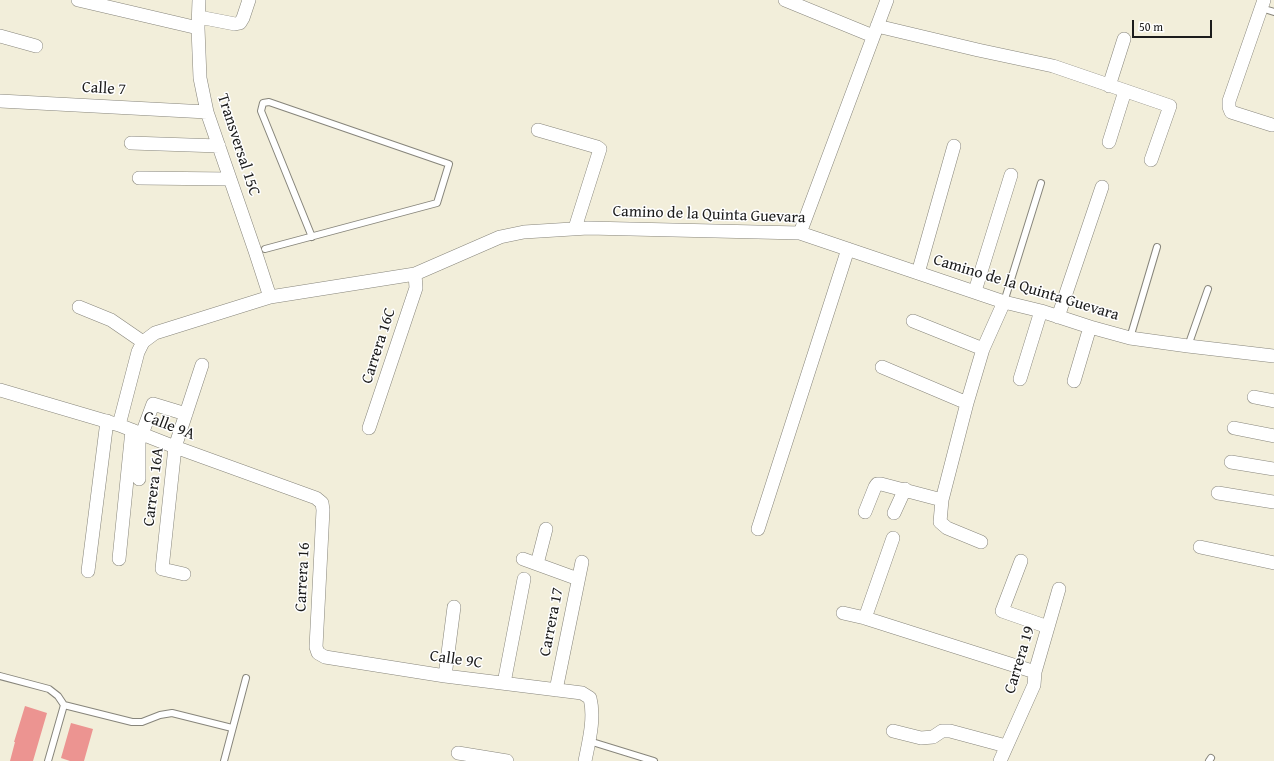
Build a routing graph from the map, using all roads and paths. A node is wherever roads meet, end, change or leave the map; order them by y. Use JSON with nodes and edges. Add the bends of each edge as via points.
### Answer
{"nodes":[{"id":1,"x":78,"y":0,"type":"edge"},
{"id":2,"x":199,"y":0,"type":"edge"},
{"id":3,"x":249,"y":0,"type":"edge"},
{"id":4,"x":785,"y":0,"type":"edge"},
{"id":5,"x":887,"y":0,"type":"edge"},
{"id":6,"x":1263,"y":4,"type":"edge"},
{"id":7,"x":1274,"y":12,"type":"edge"},
{"id":8,"x":198,"y":22,"type":"junction"},
{"id":9,"x":875,"y":31,"type":"junction"},
{"id":10,"x":0,"y":36,"type":"edge"},
{"id":11,"x":1124,"y":39,"type":"dead end"},
{"id":12,"x":36,"y":46,"type":"dead end"},
{"id":13,"x":1109,"y":86,"type":"junction"},
{"id":14,"x":1125,"y":91,"type":"junction"},
{"id":15,"x":0,"y":101,"type":"edge"},
{"id":16,"x":207,"y":112,"type":"junction"},
{"id":17,"x":1272,"y":125,"type":"dead end"},
{"id":18,"x":538,"y":130,"type":"dead end"},
{"id":19,"x":1109,"y":142,"type":"dead end"},
{"id":20,"x":131,"y":143,"type":"dead end"},
{"id":21,"x":219,"y":146,"type":"junction"},
{"id":22,"x":954,"y":146,"type":"dead end"},
{"id":23,"x":1151,"y":160,"type":"dead end"},
{"id":24,"x":1011,"y":174,"type":"dead end"},
{"id":25,"x":139,"y":178,"type":"dead end"},
{"id":26,"x":230,"y":178,"type":"junction"},
{"id":27,"x":1042,"y":184,"type":"dead end"},
{"id":28,"x":1102,"y":187,"type":"dead end"},
{"id":29,"x":576,"y":228,"type":"junction"},
{"id":30,"x":800,"y":233,"type":"junction"},
{"id":31,"x":312,"y":237,"type":"junction"},
{"id":32,"x":1157,"y":247,"type":"dead end"},
{"id":33,"x":848,"y":249,"type":"junction"},
{"id":34,"x":260,"y":250,"type":"junction"},
{"id":35,"x":918,"y":273,"type":"junction"},
{"id":36,"x":415,"y":274,"type":"junction"},
{"id":37,"x":1208,"y":290,"type":"dead end"},
{"id":38,"x":975,"y":291,"type":"junction"},
{"id":39,"x":270,"y":297,"type":"junction"},
{"id":40,"x":1004,"y":302,"type":"junction"},
{"id":41,"x":78,"y":307,"type":"dead end"},
{"id":42,"x":1041,"y":312,"type":"junction"},
{"id":43,"x":1058,"y":317,"type":"junction"},
{"id":44,"x":913,"y":321,"type":"dead end"},
{"id":45,"x":1090,"y":327,"type":"junction"},
{"id":46,"x":1130,"y":338,"type":"junction"},
{"id":47,"x":143,"y":342,"type":"junction"},
{"id":48,"x":1188,"y":346,"type":"junction"},
{"id":49,"x":984,"y":349,"type":"junction"},
{"id":50,"x":1274,"y":356,"type":"edge"},
{"id":51,"x":202,"y":365,"type":"dead end"},
{"id":52,"x":882,"y":367,"type":"dead end"},
{"id":53,"x":1020,"y":379,"type":"dead end"},
{"id":54,"x":1074,"y":381,"type":"dead end"},
{"id":55,"x":0,"y":390,"type":"edge"},
{"id":56,"x":1254,"y":397,"type":"dead end"},
{"id":57,"x":1274,"y":401,"type":"edge"},
{"id":58,"x":967,"y":403,"type":"junction"},
{"id":59,"x":186,"y":414,"type":"junction"},
{"id":60,"x":113,"y":423,"type":"junction"},
{"id":61,"x":369,"y":428,"type":"dead end"},
{"id":62,"x":1234,"y":428,"type":"dead end"},
{"id":63,"x":138,"y":432,"type":"junction"},
{"id":64,"x":1274,"y":436,"type":"edge"},
{"id":65,"x":174,"y":447,"type":"junction"},
{"id":66,"x":1231,"y":462,"type":"dead end"},
{"id":67,"x":1274,"y":469,"type":"edge"},
{"id":68,"x":139,"y":479,"type":"dead end"},
{"id":69,"x":904,"y":490,"type":"junction"},
{"id":70,"x":1218,"y":493,"type":"dead end"},
{"id":71,"x":942,"y":500,"type":"junction"},
{"id":72,"x":1274,"y":502,"type":"edge"},
{"id":73,"x":322,"y":503,"type":"joint"},
{"id":74,"x":864,"y":512,"type":"dead end"},
{"id":75,"x":894,"y":514,"type":"dead end"},
{"id":76,"x":546,"y":529,"type":"dead end"},
{"id":77,"x":758,"y":529,"type":"dead end"},
{"id":78,"x":893,"y":538,"type":"dead end"},
{"id":79,"x":981,"y":542,"type":"dead end"},
{"id":80,"x":1200,"y":547,"type":"dead end"},
{"id":81,"x":119,"y":559,"type":"dead end"},
{"id":82,"x":523,"y":559,"type":"dead end"},
{"id":83,"x":582,"y":562,"type":"dead end"},
{"id":84,"x":1021,"y":562,"type":"dead end"},
{"id":85,"x":1274,"y":563,"type":"edge"},
{"id":86,"x":537,"y":564,"type":"junction"},
{"id":87,"x":88,"y":571,"type":"dead end"},
{"id":88,"x":184,"y":574,"type":"dead end"},
{"id":89,"x":524,"y":579,"type":"dead end"},
{"id":90,"x":578,"y":579,"type":"junction"},
{"id":91,"x":1059,"y":589,"type":"dead end"},
{"id":92,"x":454,"y":607,"type":"dead end"},
{"id":93,"x":843,"y":613,"type":"dead end"},
{"id":94,"x":865,"y":618,"type":"junction"},
{"id":95,"x":1048,"y":627,"type":"junction"},
{"id":96,"x":318,"y":653,"type":"joint"},
{"id":97,"x":1035,"y":672,"type":"junction"},
{"id":98,"x":0,"y":676,"type":"edge"},
{"id":99,"x":445,"y":676,"type":"junction"},
{"id":100,"x":246,"y":678,"type":"dead end"},
{"id":101,"x":504,"y":683,"type":"junction"},
{"id":102,"x":556,"y":690,"type":"junction"},
{"id":103,"x":64,"y":705,"type":"junction"},
{"id":104,"x":232,"y":728,"type":"junction"},
{"id":105,"x":893,"y":731,"type":"dead end"},
{"id":106,"x":589,"y":741,"type":"junction"},
{"id":107,"x":1006,"y":746,"type":"junction"},
{"id":108,"x":458,"y":754,"type":"dead end"},
{"id":109,"x":48,"y":761,"type":"edge"},
{"id":110,"x":224,"y":761,"type":"edge"},
{"id":111,"x":507,"y":761,"type":"edge"},
{"id":112,"x":585,"y":761,"type":"edge"},
{"id":113,"x":654,"y":761,"type":"edge"},
{"id":114,"x":1000,"y":761,"type":"edge"}],
"edges":[{"from":1,"to":8,"type":"street"},
{"from":2,"to":8,"type":"street","name":"Transversal 15C"},
{"from":3,"to":8,"type":"street","via":[[240,23]]},
{"from":4,"to":9,"type":"street"},
{"from":5,"to":9,"type":"street"},
{"from":6,"to":7,"type":"lane"},
{"from":6,"to":17,"type":"street","via":[[1229,107],[1230,112]]},
{"from":8,"to":16,"type":"street","name":"Transversal 15C","via":[[200,78]]},
{"from":9,"to":13,"type":"street","via":[[1053,66]]},
{"from":9,"to":30,"type":"street"},
{"from":10,"to":12,"type":"street"},
{"from":11,"to":13,"type":"street"},
{"from":13,"to":14,"type":"street"},
{"from":14,"to":19,"type":"street"},
{"from":14,"to":23,"type":"street","via":[[1170,106]]},
{"from":15,"to":16,"type":"street","name":"Calle 7"},
{"from":16,"to":21,"type":"street","name":"Transversal 15C"},
{"from":18,"to":29,"type":"street","via":[[600,149]]},
{"from":20,"to":21,"type":"street"},
{"from":21,"to":26,"type":"street","name":"Transversal 15C"},
{"from":22,"to":35,"type":"street"},
{"from":24,"to":38,"type":"street"},
{"from":25,"to":26,"type":"street"},
{"from":26,"to":34,"type":"street","name":"Transversal 15C"},
{"from":27,"to":40,"type":"lane"},
{"from":28,"to":43,"type":"street"},
{"from":29,"to":30,"type":"street","name":"Camino de la Quinta Guevara"},
{"from":29,"to":36,"type":"street","name":"Camino de la Quinta Guevara","via":[[500,236]]},
{"from":30,"to":33,"type":"street","name":"Camino de la Quinta Guevara"},
{"from":31,"to":31,"type":"lane","via":[[437,203],[449,164],[270,102],[263,103],[261,111]]},
{"from":31,"to":34,"type":"lane"},
{"from":32,"to":46,"type":"lane"},
{"from":33,"to":35,"type":"street","name":"Camino de la Quinta Guevara"},
{"from":33,"to":77,"type":"street"},
{"from":34,"to":39,"type":"street","name":"Transversal 15C"},
{"from":35,"to":38,"type":"street","name":"Camino de la Quinta Guevara"},
{"from":36,"to":39,"type":"street","name":"Camino de la Quinta Guevara"},
{"from":36,"to":61,"type":"street","name":"Carrera 16C","via":[[416,288]]},
{"from":37,"to":48,"type":"lane"},
{"from":38,"to":40,"type":"street","name":"Camino de la Quinta Guevara"},
{"from":39,"to":47,"type":"street","name":"Camino de la Quinta Guevara","via":[[155,333]]},
{"from":40,"to":42,"type":"street","name":"Camino de la Quinta Guevara"},
{"from":40,"to":49,"type":"street"},
{"from":41,"to":47,"type":"street","via":[[111,320]]},
{"from":42,"to":43,"type":"street","name":"Camino de la Quinta Guevara"},
{"from":42,"to":53,"type":"street"},
{"from":43,"to":45,"type":"street","name":"Camino de la Quinta Guevara"},
{"from":44,"to":49,"type":"street"},
{"from":45,"to":46,"type":"street","name":"Camino de la Quinta Guevara"},
{"from":45,"to":54,"type":"street"},
{"from":46,"to":48,"type":"street","name":"Camino de la Quinta Guevara"},
{"from":47,"to":60,"type":"street"},
{"from":48,"to":50,"type":"street","name":"Camino de la Quinta Guevara"},
{"from":49,"to":58,"type":"street"},
{"from":51,"to":59,"type":"street","name":"Carrera 16A"},
{"from":52,"to":58,"type":"street"},
{"from":55,"to":60,"type":"street","name":"Calle 9A"},
{"from":56,"to":57,"type":"street"},
{"from":58,"to":71,"type":"street"},
{"from":59,"to":63,"type":"street","via":[[153,404]]},
{"from":59,"to":65,"type":"street","name":"Carrera 16A"},
{"from":60,"to":63,"type":"street","name":"Calle 9A"},
{"from":60,"to":87,"type":"street"},
{"from":62,"to":64,"type":"street"},
{"from":63,"to":65,"type":"street","name":"Calle 9A"},
{"from":63,"to":68,"type":"street"},
{"from":63,"to":81,"type":"street"},
{"from":65,"to":73,"type":"street","name":"Calle 9A","via":[[316,498]]},
{"from":65,"to":88,"type":"street","name":"Carrera 16A","via":[[162,570]]},
{"from":66,"to":67,"type":"street"},
{"from":69,"to":71,"type":"street"},
{"from":69,"to":74,"type":"street","via":[[877,484]]},
{"from":69,"to":75,"type":"street"},
{"from":70,"to":72,"type":"street"},
{"from":71,"to":79,"type":"street","via":[[940,522],[947,528]]},
{"from":73,"to":96,"type":"street","name":"Carrera 16","via":[[316,647]]},
{"from":76,"to":86,"type":"street"},
{"from":78,"to":94,"type":"street"},
{"from":80,"to":85,"type":"street"},
{"from":82,"to":86,"type":"street"},
{"from":83,"to":90,"type":"street","name":"Carrera 17"},
{"from":84,"to":95,"type":"street","via":[[1002,611]]},
{"from":86,"to":90,"type":"street"},
{"from":89,"to":101,"type":"street"},
{"from":90,"to":102,"type":"street","name":"Carrera 17"},
{"from":91,"to":95,"type":"street","name":"Carrera 19"},
{"from":92,"to":99,"type":"street"},
{"from":93,"to":94,"type":"street"},
{"from":94,"to":97,"type":"street"},
{"from":95,"to":97,"type":"street","name":"Carrera 19"},
{"from":96,"to":99,"type":"street","name":"Calle 9C","via":[[325,657]]},
{"from":97,"to":107,"type":"street","name":"Carrera 19","via":[[1034,685]]},
{"from":98,"to":103,"type":"lane","via":[[49,689]]},
{"from":99,"to":101,"type":"street","name":"Calle 9C"},
{"from":100,"to":104,"type":"lane"},
{"from":101,"to":102,"type":"street","name":"Calle 9C"},
{"from":102,"to":106,"type":"street","name":"Calle 9C","via":[[582,693],[590,698],[592,707]]},
{"from":103,"to":104,"type":"lane","via":[[132,722],[142,722],[172,713]]},
{"from":103,"to":109,"type":"lane"},
{"from":104,"to":110,"type":"lane"},
{"from":105,"to":107,"type":"street","via":[[921,738],[934,737],[942,731],[950,731]]},
{"from":106,"to":112,"type":"street"},
{"from":106,"to":113,"type":"lane"},
{"from":107,"to":114,"type":"street","name":"Carrera 19"},
{"from":108,"to":111,"type":"street"}]}
